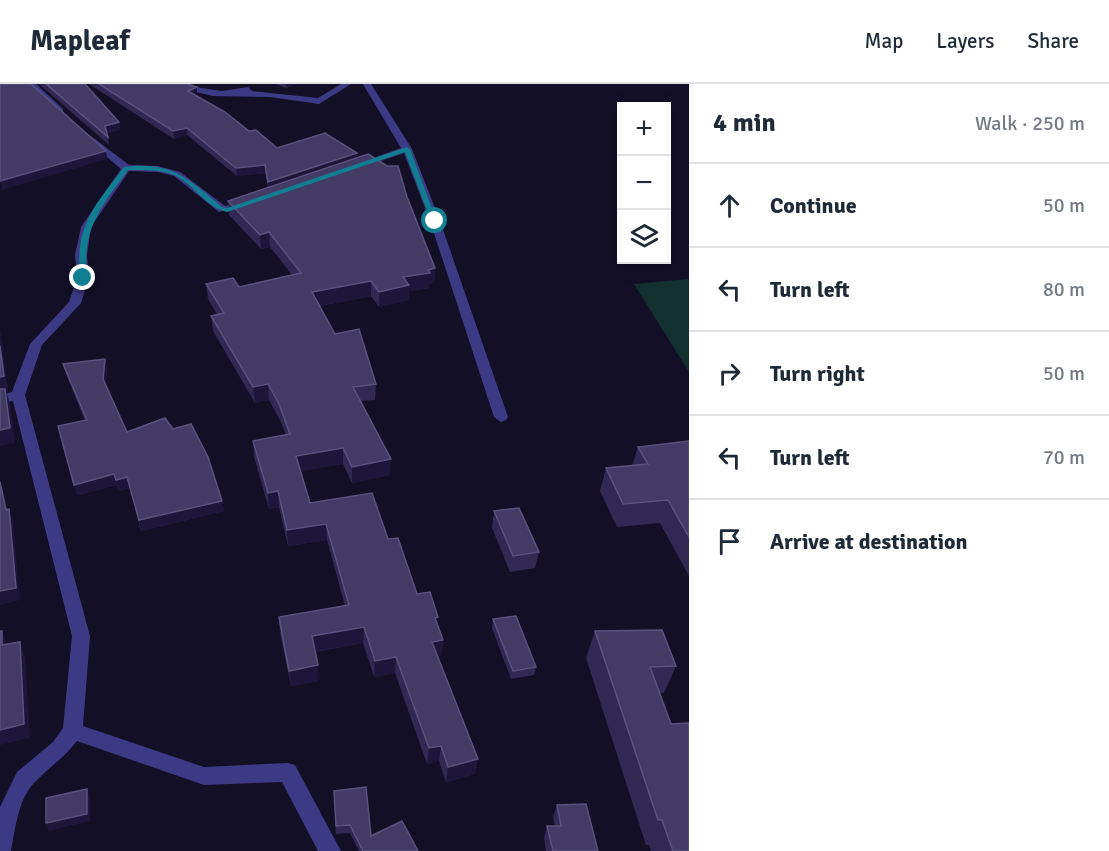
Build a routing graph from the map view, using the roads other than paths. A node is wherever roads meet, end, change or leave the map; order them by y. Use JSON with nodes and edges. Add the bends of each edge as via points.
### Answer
{"nodes":[{"id":1,"x":32,"y":84,"type":"edge"},
{"id":2,"x":179,"y":84,"type":"edge"},
{"id":3,"x":262,"y":84,"type":"edge"},
{"id":4,"x":347,"y":84,"type":"edge"},
{"id":5,"x":367,"y":84,"type":"edge"},
{"id":6,"x":238,"y":93,"type":"junction"},
{"id":7,"x":407,"y":149,"type":"junction"},
{"id":8,"x":126,"y":168,"type":"junction"},
{"id":9,"x":350,"y":168,"type":"edge"},
{"id":10,"x":254,"y":201,"type":"edge"},
{"id":11,"x":18,"y":395,"type":"junction"},
{"id":12,"x":0,"y":399,"type":"edge"},
{"id":13,"x":501,"y":417,"type":"dead end"},
{"id":14,"x":73,"y":731,"type":"junction"},
{"id":15,"x":0,"y":851,"type":"edge"},
{"id":16,"x":330,"y":851,"type":"edge"}],
"edges":[{"from":1,"to":8,"type":"street"},
{"from":2,"to":6,"type":"street","via":[[204,91]]},
{"from":3,"to":6,"type":"street"},
{"from":4,"to":6,"type":"street","via":[[319,101]]},
{"from":5,"to":7,"type":"street"},
{"from":7,"to":9,"type":"street"},
{"from":7,"to":13,"type":"street"},
{"from":8,"to":10,"type":"street","via":[[177,174],[224,210]]},
{"from":8,"to":11,"type":"street","via":[[86,227],[81,255],[83,278],[75,303],[36,344]]},
{"from":11,"to":12,"type":"street"},
{"from":11,"to":14,"type":"street","via":[[81,636]]},
{"from":14,"to":15,"type":"street","via":[[60,748],[24,779],[8,813]]},
{"from":14,"to":16,"type":"street","via":[[204,776],[288,772]]}]}
